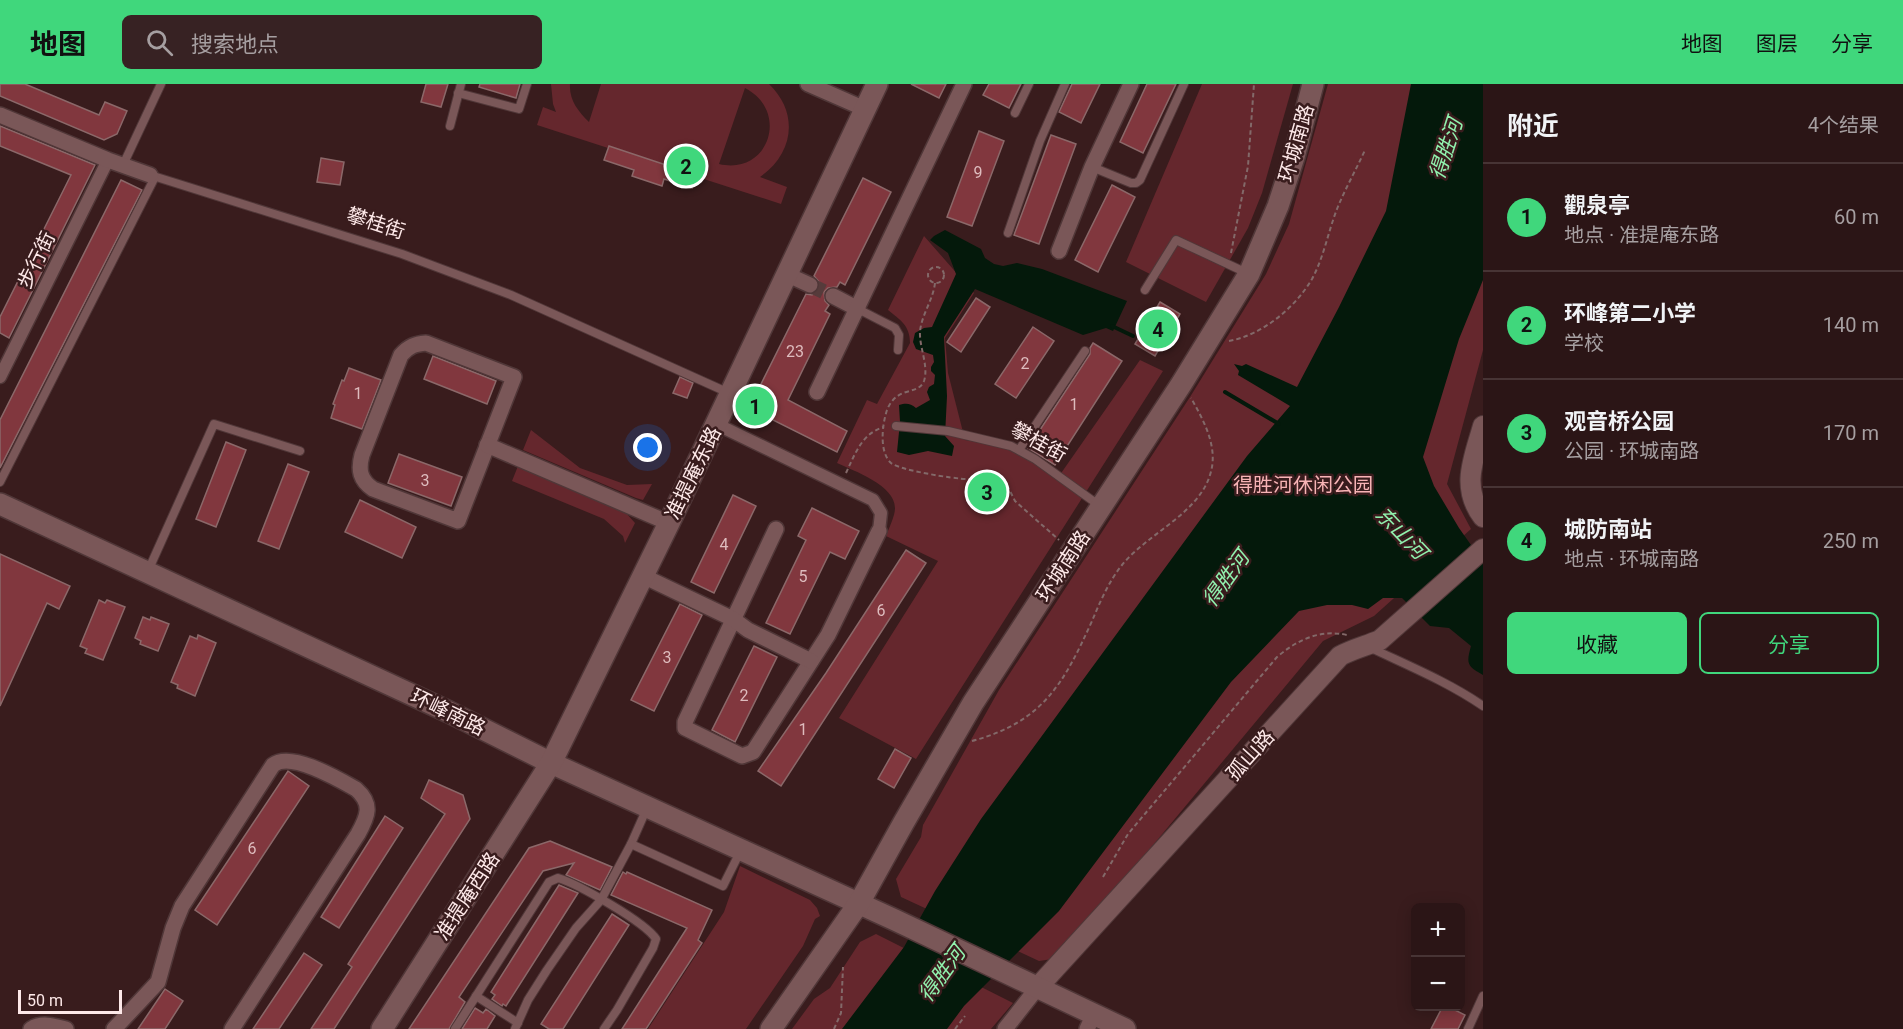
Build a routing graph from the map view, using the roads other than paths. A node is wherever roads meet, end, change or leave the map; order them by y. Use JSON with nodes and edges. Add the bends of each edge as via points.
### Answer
{"nodes":[{"id":1,"x":160,"y":84,"type":"edge"},
{"id":2,"x":461,"y":84,"type":"edge"},
{"id":3,"x":527,"y":84,"type":"edge"},
{"id":4,"x":808,"y":84,"type":"edge"},
{"id":5,"x":877,"y":84,"type":"edge"},
{"id":6,"x":964,"y":84,"type":"edge"},
{"id":7,"x":1029,"y":84,"type":"edge"},
{"id":8,"x":1065,"y":84,"type":"edge"},
{"id":9,"x":1131,"y":84,"type":"edge"},
{"id":10,"x":1184,"y":84,"type":"edge"},
{"id":11,"x":1313,"y":84,"type":"edge"},
{"id":12,"x":458,"y":93,"type":"junction"},
{"id":13,"x":865,"y":109,"type":"junction"},
{"id":14,"x":1015,"y":113,"type":"dead end"},
{"id":15,"x":0,"y":115,"type":"edge"},
{"id":16,"x":450,"y":126,"type":"dead end"},
{"id":17,"x":108,"y":160,"type":"junction"},
{"id":18,"x":123,"y":165,"type":"junction"},
{"id":19,"x":1092,"y":167,"type":"junction"},
{"id":20,"x":152,"y":176,"type":"junction"},
{"id":21,"x":1008,"y":233,"type":"dead end"},
{"id":22,"x":1059,"y":251,"type":"dead end"},
{"id":23,"x":788,"y":274,"type":"junction"},
{"id":24,"x":1248,"y":274,"type":"junction"},
{"id":25,"x":810,"y":285,"type":"tunnel mouth"},
{"id":26,"x":1145,"y":290,"type":"dead end"},
{"id":27,"x":833,"y":296,"type":"tunnel mouth"},
{"id":28,"x":858,"y":309,"type":"junction"},
{"id":29,"x":898,"y":350,"type":"dead end"},
{"id":30,"x":1085,"y":351,"type":"dead end"},
{"id":31,"x":0,"y":377,"type":"edge"},
{"id":32,"x":817,"y":392,"type":"dead end"},
{"id":33,"x":731,"y":394,"type":"junction"},
{"id":34,"x":716,"y":424,"type":"junction"},
{"id":35,"x":896,"y":426,"type":"road end"},
{"id":36,"x":1483,"y":426,"type":"edge"},
{"id":37,"x":487,"y":445,"type":"junction"},
{"id":38,"x":1019,"y":450,"type":"junction"},
{"id":39,"x":300,"y":451,"type":"dead end"},
{"id":40,"x":0,"y":482,"type":"edge"},
{"id":41,"x":0,"y":504,"type":"edge"},
{"id":42,"x":1102,"y":506,"type":"junction"},
{"id":43,"x":1483,"y":517,"type":"edge"},
{"id":44,"x":669,"y":523,"type":"junction"},
{"id":45,"x":776,"y":529,"type":"dead end"},
{"id":46,"x":879,"y":531,"type":"joint"},
{"id":47,"x":1483,"y":549,"type":"edge"},
{"id":48,"x":148,"y":572,"type":"junction"},
{"id":49,"x":643,"y":576,"type":"junction"},
{"id":50,"x":733,"y":619,"type":"junction"},
{"id":51,"x":1367,"y":646,"type":"junction"},
{"id":52,"x":811,"y":661,"type":"junction"},
{"id":53,"x":1483,"y":706,"type":"edge"},
{"id":54,"x":551,"y":763,"type":"junction"},
{"id":55,"x":648,"y":807,"type":"junction"},
{"id":56,"x":632,"y":844,"type":"junction"},
{"id":57,"x":741,"y":849,"type":"junction"},
{"id":58,"x":601,"y":900,"type":"junction"},
{"id":59,"x":859,"y":903,"type":"junction"},
{"id":60,"x":1038,"y":987,"type":"junction"},
{"id":61,"x":476,"y":996,"type":"junction"},
{"id":62,"x":1483,"y":996,"type":"edge"},
{"id":63,"x":1090,"y":1022,"type":"edge"},
{"id":64,"x":516,"y":1026,"type":"edge"},
{"id":65,"x":31,"y":1029,"type":"edge"},
{"id":66,"x":66,"y":1029,"type":"edge"},
{"id":67,"x":114,"y":1029,"type":"edge"},
{"id":68,"x":232,"y":1029,"type":"edge"},
{"id":69,"x":382,"y":1029,"type":"edge"},
{"id":70,"x":455,"y":1029,"type":"edge"},
{"id":71,"x":604,"y":1029,"type":"edge"},
{"id":72,"x":771,"y":1029,"type":"edge"},
{"id":73,"x":1005,"y":1029,"type":"edge"},
{"id":74,"x":1125,"y":1029,"type":"edge"},
{"id":75,"x":1468,"y":1029,"type":"edge"}],
"edges":[{"from":1,"to":18,"type":"lane"},
{"from":2,"to":12,"type":"lane"},
{"from":3,"to":12,"type":"lane","via":[[519,109]]},
{"from":4,"to":13,"type":"street"},
{"from":5,"to":13,"type":"main road","name":"准提庵东路"},
{"from":6,"to":28,"type":"street"},
{"from":7,"to":14,"type":"lane"},
{"from":8,"to":21,"type":"lane"},
{"from":9,"to":19,"type":"street"},
{"from":10,"to":19,"type":"lane","via":[[1140,180],[1131,183]]},
{"from":11,"to":24,"type":"main road","name":"环城南路","via":[[1278,206]]},
{"from":12,"to":16,"type":"lane"},
{"from":13,"to":23,"type":"main road","name":"准提庵东路"},
{"from":15,"to":17,"type":"street","name":"攀桂街"},
{"from":17,"to":18,"type":"street","name":"攀桂街"},
{"from":17,"to":31,"type":"street","name":"步行街"},
{"from":18,"to":20,"type":"street","name":"攀桂街"},
{"from":19,"to":22,"type":"street"},
{"from":20,"to":33,"type":"lane","name":"攀桂街","via":[[413,258],[511,294]]},
{"from":20,"to":40,"type":"lane"},
{"from":23,"to":25,"type":"street"},
{"from":23,"to":33,"type":"main road","name":"准提庵东路"},
{"from":24,"to":26,"type":"lane","via":[[1176,240]]},
{"from":24,"to":42,"type":"main road","name":"环城南路"},
{"from":27,"to":28,"type":"street"},
{"from":28,"to":29,"type":"lane","via":[[895,328],[899,335]]},
{"from":28,"to":32,"type":"street"},
{"from":30,"to":38,"type":"lane"},
{"from":33,"to":34,"type":"main road","name":"准提庵东路"},
{"from":34,"to":44,"type":"main road","name":"准提庵东路"},
{"from":34,"to":46,"type":"street","via":[[873,500],[881,513]]},
{"from":35,"to":38,"type":"lane","name":"攀桂街","via":[[948,431]]},
{"from":36,"to":43,"type":"street","via":[[1470,472],[1475,507]]},
{"from":37,"to":37,"type":"street","via":[[514,377],[426,343],[415,344],[401,355],[362,455],[361,475],[373,489],[458,521]]},
{"from":37,"to":44,"type":"street"},
{"from":38,"to":42,"type":"lane","name":"攀桂街"},
{"from":39,"to":48,"type":"lane","via":[[214,424]]},
{"from":41,"to":48,"type":"main road","name":"环峰南路"},
{"from":42,"to":59,"type":"main road","name":"环城南路","via":[[973,703]]},
{"from":44,"to":49,"type":"main road","name":"准提庵东路"},
{"from":45,"to":50,"type":"street"},
{"from":46,"to":52,"type":"street","via":[[828,635]]},
{"from":47,"to":51,"type":"street","name":"孤山路","via":[[1397,626]]},
{"from":48,"to":54,"type":"main road","name":"环峰南路"},
{"from":49,"to":50,"type":"street"},
{"from":49,"to":54,"type":"main road","name":"准提庵东路"},
{"from":50,"to":52,"type":"street"},
{"from":50,"to":52,"type":"street","via":[[685,728],[742,756],[753,752]]},
{"from":51,"to":53,"type":"lane"},
{"from":51,"to":60,"type":"street","name":"孤山路","via":[[1340,656]]},
{"from":54,"to":55,"type":"main road","name":"环峰南路"},
{"from":54,"to":69,"type":"main road","name":"准提庵西路"},
{"from":55,"to":56,"type":"lane"},
{"from":55,"to":57,"type":"main road","name":"环峰南路"},
{"from":56,"to":57,"type":"lane","via":[[723,886]]},
{"from":56,"to":58,"type":"lane"},
{"from":57,"to":59,"type":"main road","name":"环峰南路"},
{"from":58,"to":61,"type":"lane","via":[[554,878]]},
{"from":58,"to":64,"type":"lane","via":[[547,970]]},
{"from":58,"to":71,"type":"lane","via":[[656,939]]},
{"from":59,"to":60,"type":"main road","name":"环峰南路"},
{"from":59,"to":72,"type":"main road","name":"环城南路"},
{"from":60,"to":63,"type":"main road"},
{"from":60,"to":73,"type":"street"},
{"from":61,"to":64,"type":"lane"},
{"from":61,"to":70,"type":"lane"},
{"from":62,"to":75,"type":"lane"},
{"from":63,"to":74,"type":"main road"},
{"from":65,"to":66,"type":"street","via":[[44,1025]]},
{"from":67,"to":68,"type":"street","via":[[158,982],[182,906],[273,765],[283,760],[298,762],[356,789],[364,796],[367,814],[358,834]]}]}
